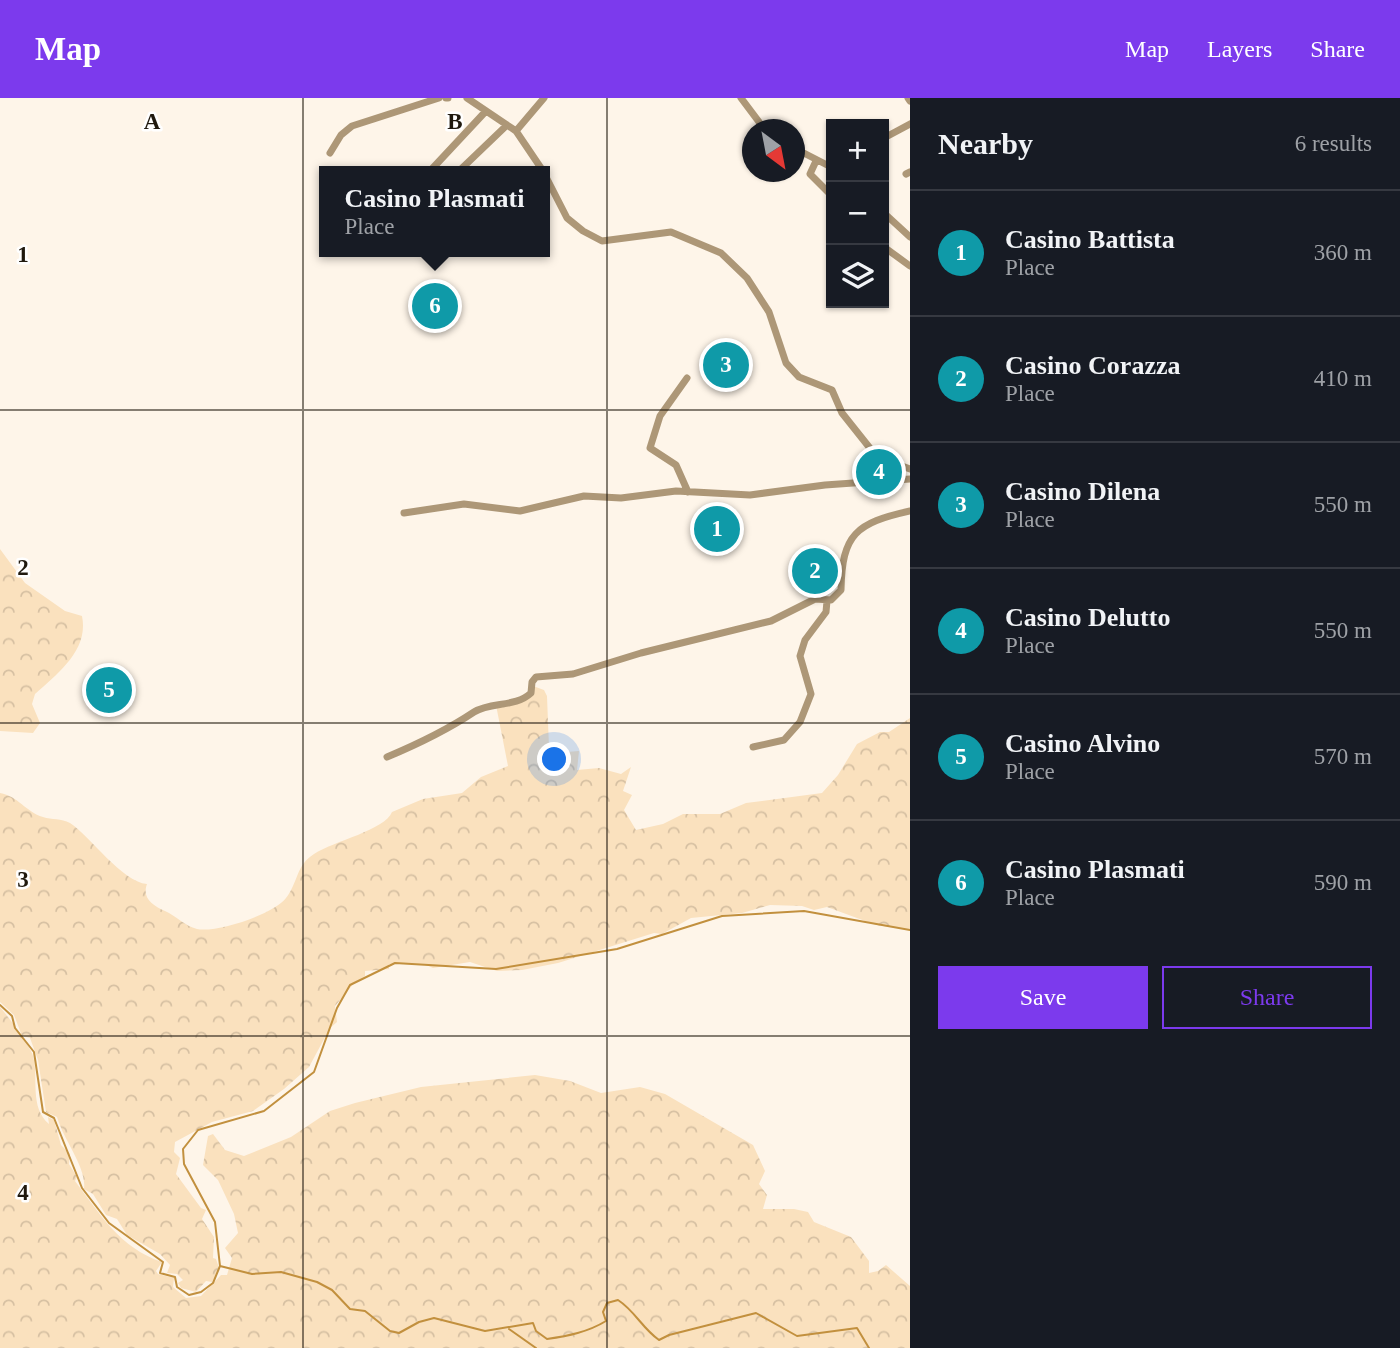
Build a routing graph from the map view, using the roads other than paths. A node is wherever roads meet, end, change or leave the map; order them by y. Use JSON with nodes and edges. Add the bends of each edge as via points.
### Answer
{"nodes":[{"id":1,"x":439,"y":98,"type":"edge"},
{"id":2,"x":467,"y":98,"type":"edge"},
{"id":3,"x":544,"y":98,"type":"edge"},
{"id":4,"x":741,"y":98,"type":"edge"},
{"id":5,"x":486,"y":111,"type":"junction"},
{"id":6,"x":757,"y":119,"type":"edge"},
{"id":7,"x":910,"y":124,"type":"edge"},
{"id":8,"x":507,"y":125,"type":"junction"},
{"id":9,"x":516,"y":131,"type":"junction"},
{"id":10,"x":889,"y":135,"type":"edge"},
{"id":11,"x":330,"y":153,"type":"dead end"},
{"id":12,"x":805,"y":154,"type":"edge"},
{"id":13,"x":816,"y":161,"type":"junction"},
{"id":14,"x":826,"y":165,"type":"edge"},
{"id":15,"x":435,"y":166,"type":"edge"},
{"id":16,"x":464,"y":166,"type":"edge"},
{"id":17,"x":539,"y":166,"type":"edge"},
{"id":18,"x":551,"y":186,"type":"edge"},
{"id":19,"x":826,"y":190,"type":"edge"},
{"id":20,"x":889,"y":218,"type":"edge"},
{"id":21,"x":910,"y":237,"type":"edge"},
{"id":22,"x":889,"y":251,"type":"edge"},
{"id":23,"x":910,"y":266,"type":"edge"},
{"id":24,"x":687,"y":378,"type":"dead end"},
{"id":25,"x":910,"y":469,"type":"edge"},
{"id":26,"x":910,"y":479,"type":"edge"},
{"id":27,"x":688,"y":492,"type":"junction"},
{"id":28,"x":910,"y":511,"type":"edge"},
{"id":29,"x":404,"y":513,"type":"dead end"},
{"id":30,"x":827,"y":601,"type":"junction"},
{"id":31,"x":753,"y":747,"type":"dead end"},
{"id":32,"x":387,"y":757,"type":"dead end"}],
"edges":[{"from":1,"to":11,"type":"street","via":[[352,126]]},
{"from":2,"to":5,"type":"street"},
{"from":3,"to":9,"type":"street"},
{"from":4,"to":6,"type":"street"},
{"from":5,"to":8,"type":"street"},
{"from":5,"to":15,"type":"street"},
{"from":7,"to":10,"type":"street"},
{"from":8,"to":9,"type":"street"},
{"from":8,"to":16,"type":"street"},
{"from":9,"to":17,"type":"street"},
{"from":12,"to":13,"type":"street"},
{"from":13,"to":14,"type":"street"},
{"from":13,"to":19,"type":"street","via":[[810,174]]},
{"from":18,"to":25,"type":"street","via":[[567,218],[602,241],[671,232],[722,253],[747,278],[769,312],[786,363],[799,377],[832,390],[842,413],[877,457]]},
{"from":20,"to":21,"type":"street"},
{"from":22,"to":23,"type":"street"},
{"from":24,"to":27,"type":"street","via":[[660,416],[650,447],[676,465]]},
{"from":26,"to":27,"type":"street","via":[[751,495]]},
{"from":27,"to":29,"type":"street","via":[[584,496],[520,511],[464,504]]},
{"from":28,"to":30,"type":"street","via":[[876,520],[850,540],[843,551],[841,590]]},
{"from":30,"to":31,"type":"street","via":[[826,612],[801,649],[811,694],[800,722],[784,740]]},
{"from":30,"to":32,"type":"street","via":[[807,601],[771,621],[573,674],[536,677],[531,693],[523,699],[475,712]]}]}
